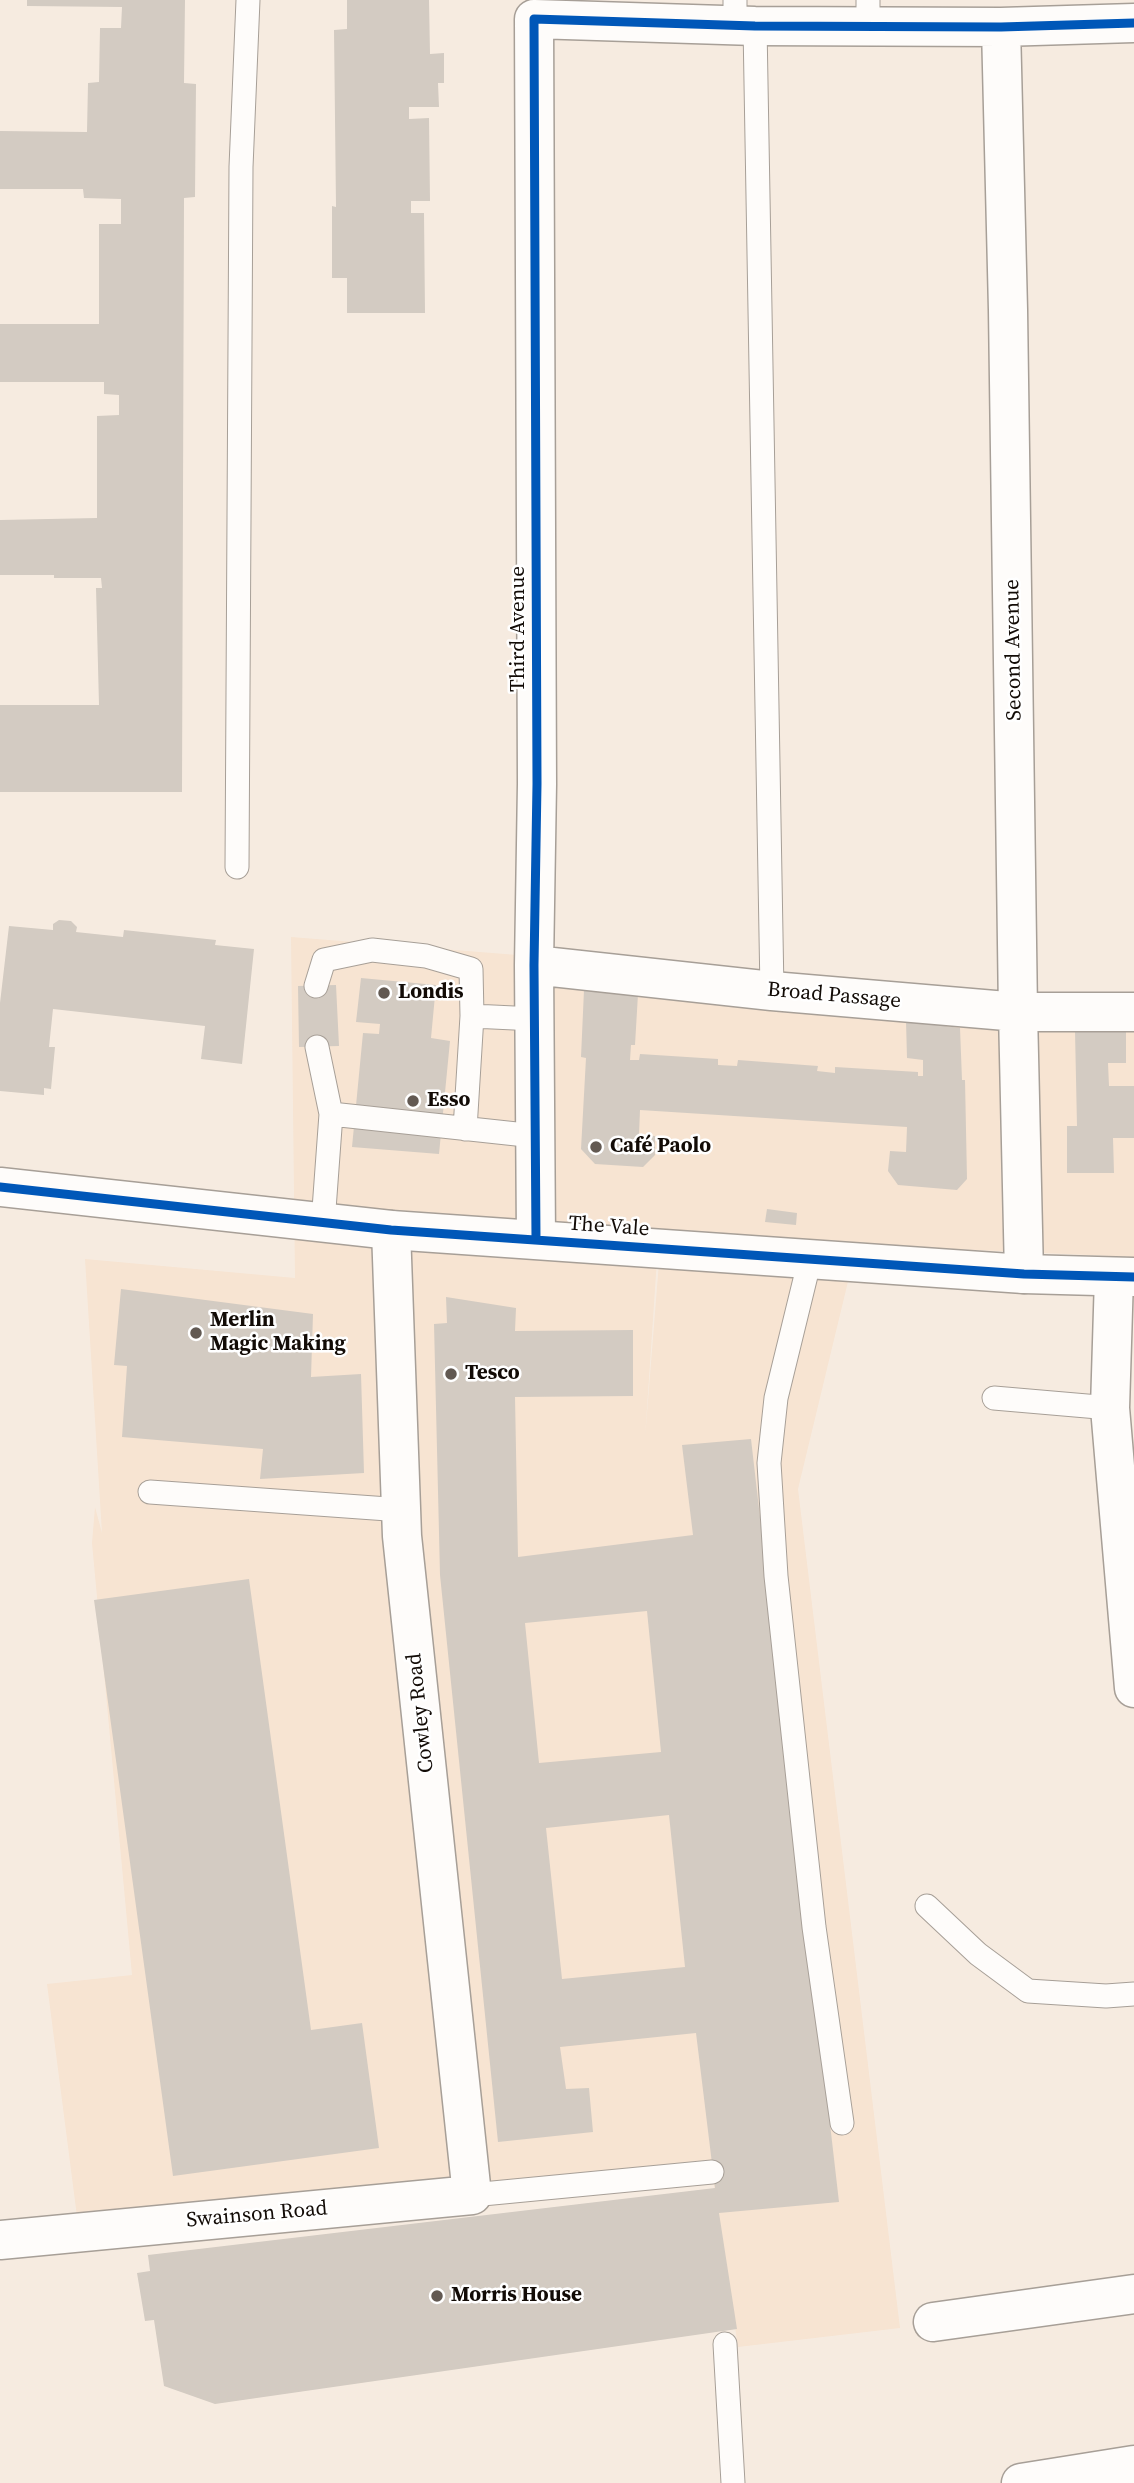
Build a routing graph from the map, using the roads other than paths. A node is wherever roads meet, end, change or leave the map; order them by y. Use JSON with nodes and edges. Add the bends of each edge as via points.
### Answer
{"nodes":[{"id":1,"x":248,"y":0,"type":"edge"},
{"id":2,"x":868,"y":13,"type":"edge"},
{"id":3,"x":742,"y":17,"type":"edge"},
{"id":4,"x":1134,"y":23,"type":"edge"},
{"id":5,"x":1000,"y":27,"type":"junction"},
{"id":6,"x":237,"y":867,"type":"dead end"},
{"id":7,"x":534,"y":965,"type":"junction"},
{"id":8,"x":316,"y":986,"type":"dead end"},
{"id":9,"x":772,"y":990,"type":"junction"},
{"id":10,"x":1018,"y":1012,"type":"junction"},
{"id":11,"x":1134,"y":1012,"type":"edge"},
{"id":12,"x":472,"y":1016,"type":"junction"},
{"id":13,"x":535,"y":1020,"type":"junction"},
{"id":14,"x":317,"y":1047,"type":"dead end"},
{"id":15,"x":331,"y":1114,"type":"junction"},
{"id":16,"x":465,"y":1129,"type":"junction"},
{"id":17,"x":535,"y":1136,"type":"junction"},
{"id":18,"x":0,"y":1187,"type":"edge"},
{"id":19,"x":323,"y":1223,"type":"junction"},
{"id":20,"x":391,"y":1230,"type":"junction"},
{"id":21,"x":536,"y":1239,"type":"junction"},
{"id":22,"x":810,"y":1259,"type":"junction"},
{"id":23,"x":1024,"y":1274,"type":"junction"},
{"id":24,"x":1124,"y":1277,"type":"edge"},
{"id":25,"x":994,"y":1398,"type":"dead end"},
{"id":26,"x":1110,"y":1408,"type":"junction"},
{"id":27,"x":150,"y":1492,"type":"dead end"},
{"id":28,"x":401,"y":1510,"type":"junction"},
{"id":29,"x":1134,"y":1688,"type":"edge"},
{"id":30,"x":927,"y":1906,"type":"dead end"},
{"id":31,"x":1134,"y":1994,"type":"edge"},
{"id":32,"x":842,"y":2123,"type":"dead end"},
{"id":33,"x":712,"y":2172,"type":"dead end"},
{"id":34,"x":472,"y":2195,"type":"junction"},
{"id":35,"x":0,"y":2240,"type":"edge"},
{"id":36,"x":1134,"y":2294,"type":"edge"},
{"id":37,"x":933,"y":2322,"type":"dead end"},
{"id":38,"x":724,"y":2344,"type":"dead end"},
{"id":39,"x":1134,"y":2465,"type":"edge"},
{"id":40,"x":733,"y":2483,"type":"edge"},
{"id":41,"x":1021,"y":2483,"type":"edge"}],
"edges":[{"from":1,"to":6,"type":"lane","via":[[241,167]]},
{"from":2,"to":3,"type":"street"},
{"from":2,"to":5,"type":"street"},
{"from":3,"to":7,"type":"street","name":"Third Avenue","via":[[534,19]]},
{"from":3,"to":9,"type":"lane"},
{"from":4,"to":5,"type":"street"},
{"from":5,"to":10,"type":"street","name":"Second Avenue"},
{"from":7,"to":9,"type":"street","name":"Broad Passage"},
{"from":7,"to":13,"type":"street","name":"Third Avenue"},
{"from":8,"to":12,"type":"lane","via":[[324,960],[372,950],[426,956],[471,969]]},
{"from":9,"to":10,"type":"street","name":"Broad Passage"},
{"from":10,"to":11,"type":"street","name":"Broad Passage"},
{"from":10,"to":23,"type":"street","name":"Second Avenue"},
{"from":12,"to":13,"type":"lane"},
{"from":12,"to":16,"type":"lane"},
{"from":13,"to":17,"type":"street","name":"Third Avenue"},
{"from":14,"to":15,"type":"lane"},
{"from":15,"to":16,"type":"lane"},
{"from":15,"to":19,"type":"lane"},
{"from":16,"to":17,"type":"lane"},
{"from":17,"to":21,"type":"street","name":"Third Avenue"},
{"from":18,"to":19,"type":"street","name":"The Vale"},
{"from":19,"to":20,"type":"street","name":"The Vale"},
{"from":20,"to":21,"type":"street","name":"The Vale"},
{"from":20,"to":28,"type":"street","name":"Cowley Road"},
{"from":21,"to":22,"type":"street","name":"The Vale"},
{"from":22,"to":23,"type":"street","name":"The Vale"},
{"from":22,"to":32,"type":"lane","via":[[776,1398],[769,1462],[776,1576],[812,1913]]},
{"from":23,"to":24,"type":"street","name":"The Vale"},
{"from":24,"to":26,"type":"street"},
{"from":25,"to":26,"type":"lane"},
{"from":26,"to":29,"type":"street"},
{"from":27,"to":28,"type":"lane"},
{"from":28,"to":34,"type":"street","name":"Cowley Road"},
{"from":30,"to":31,"type":"lane","via":[[978,1954],[1028,1991]]},
{"from":33,"to":34,"type":"lane","name":"Swainson Road"},
{"from":34,"to":35,"type":"street","name":"Swainson Road"},
{"from":36,"to":37,"type":"street"},
{"from":38,"to":40,"type":"lane"},
{"from":39,"to":41,"type":"street"}]}
